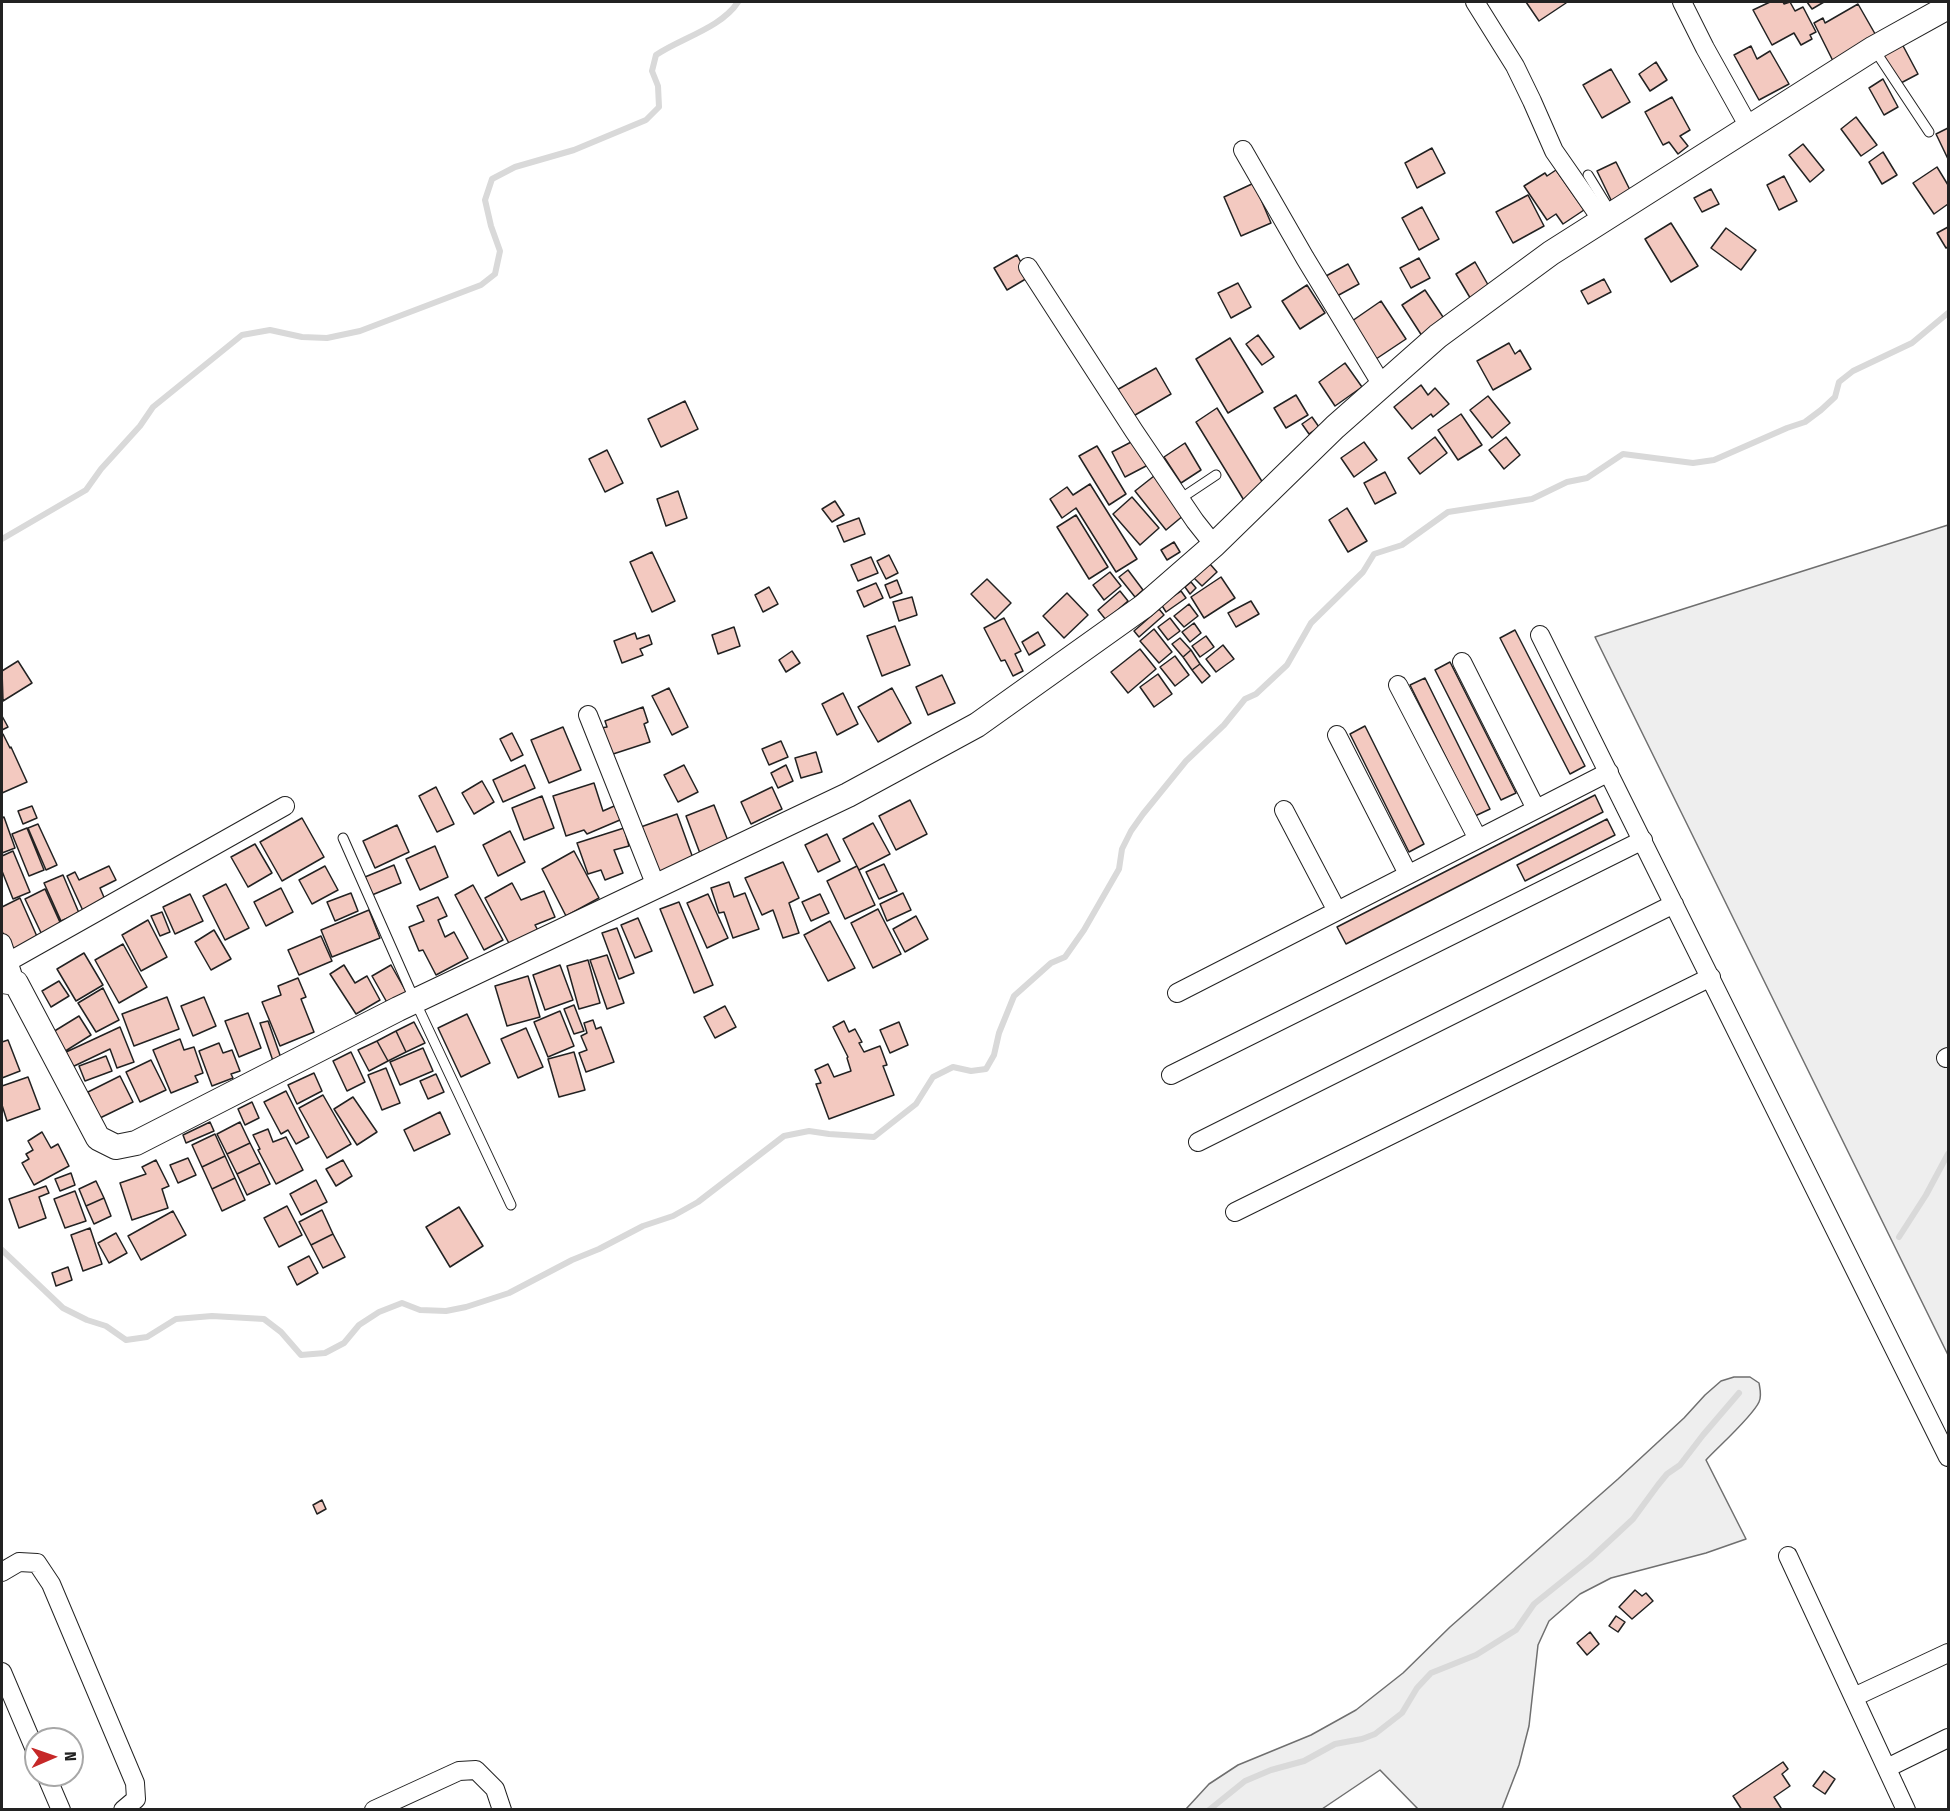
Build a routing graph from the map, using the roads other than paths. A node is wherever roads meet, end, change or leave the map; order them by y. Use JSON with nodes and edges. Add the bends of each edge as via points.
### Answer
{"nodes":[{"id":1,"x":1475,"y":2,"type":"edge"},
{"id":2,"x":1682,"y":2,"type":"edge"},
{"id":3,"x":1948,"y":7,"type":"edge"},
{"id":4,"x":1874,"y":48,"type":"junction"},
{"id":5,"x":1749,"y":128,"type":"junction"},
{"id":6,"x":1929,"y":132,"type":"dead end"},
{"id":7,"x":1243,"y":150,"type":"dead end"},
{"id":8,"x":1588,"y":175,"type":"dead end"},
{"id":9,"x":1607,"y":217,"type":"junction"},
{"id":10,"x":1028,"y":267,"type":"dead end"},
{"id":11,"x":1382,"y":386,"type":"junction"},
{"id":12,"x":1216,"y":475,"type":"dead end"},
{"id":13,"x":1180,"y":499,"type":"junction"},
{"id":14,"x":1214,"y":545,"type":"junction"},
{"id":15,"x":1540,"y":635,"type":"dead end"},
{"id":16,"x":1462,"y":662,"type":"dead end"},
{"id":17,"x":1398,"y":684,"type":"dead end"},
{"id":18,"x":588,"y":716,"type":"dead end"},
{"id":19,"x":1337,"y":735,"type":"dead end"},
{"id":20,"x":1609,"y":772,"type":"junction"},
{"id":21,"x":285,"y":806,"type":"dead end"},
{"id":22,"x":1536,"y":809,"type":"junction"},
{"id":23,"x":1284,"y":810,"type":"dead end"},
{"id":24,"x":343,"y":838,"type":"dead end"},
{"id":25,"x":1478,"y":839,"type":"junction"},
{"id":26,"x":1643,"y":840,"type":"junction"},
{"id":27,"x":1408,"y":874,"type":"junction"},
{"id":28,"x":656,"y":886,"type":"junction"},
{"id":29,"x":1674,"y":904,"type":"junction"},
{"id":30,"x":1337,"y":911,"type":"junction"},
{"id":31,"x":2,"y":942,"type":"edge"},
{"id":32,"x":8,"y":976,"type":"edge"},
{"id":33,"x":1711,"y":977,"type":"junction"},
{"id":34,"x":1177,"y":993,"type":"dead end"},
{"id":35,"x":415,"y":1001,"type":"junction"},
{"id":36,"x":1171,"y":1075,"type":"dead end"},
{"id":37,"x":1198,"y":1142,"type":"dead end"},
{"id":38,"x":511,"y":1205,"type":"dead end"},
{"id":39,"x":1235,"y":1212,"type":"dead end"},
{"id":40,"x":1948,"y":1456,"type":"edge"},
{"id":41,"x":1788,"y":1556,"type":"dead end"},
{"id":42,"x":2,"y":1572,"type":"edge"},
{"id":43,"x":1948,"y":1653,"type":"edge"},
{"id":44,"x":2,"y":1672,"type":"edge"},
{"id":45,"x":1854,"y":1697,"type":"junction"},
{"id":46,"x":25,"y":1727,"type":"edge"},
{"id":47,"x":1948,"y":1738,"type":"edge"},
{"id":48,"x":1887,"y":1768,"type":"junction"},
{"id":49,"x":51,"y":1787,"type":"edge"},
{"id":50,"x":61,"y":1809,"type":"edge"},
{"id":51,"x":123,"y":1809,"type":"edge"},
{"id":52,"x":374,"y":1809,"type":"edge"},
{"id":53,"x":502,"y":1809,"type":"edge"},
{"id":54,"x":1906,"y":1809,"type":"edge"}],
"edges":[{"from":1,"to":9,"type":"street","via":[[1515,66],[1554,151]]},
{"from":2,"to":5,"type":"street"},
{"from":3,"to":4,"type":"street"},
{"from":4,"to":5,"type":"street"},
{"from":4,"to":6,"type":"lane"},
{"from":5,"to":9,"type":"street"},
{"from":7,"to":11,"type":"street"},
{"from":8,"to":9,"type":"lane"},
{"from":9,"to":11,"type":"street","via":[[1438,336]]},
{"from":10,"to":13,"type":"street"},
{"from":11,"to":14,"type":"street"},
{"from":12,"to":13,"type":"lane"},
{"from":13,"to":14,"type":"street"},
{"from":14,"to":28,"type":"street","via":[[1144,606],[977,725],[848,795]]},
{"from":15,"to":20,"type":"street"},
{"from":16,"to":22,"type":"street"},
{"from":17,"to":25,"type":"street"},
{"from":18,"to":28,"type":"street"},
{"from":19,"to":27,"type":"street"},
{"from":20,"to":22,"type":"street"},
{"from":20,"to":26,"type":"street"},
{"from":21,"to":32,"type":"street"},
{"from":22,"to":25,"type":"street"},
{"from":23,"to":30,"type":"street"},
{"from":24,"to":35,"type":"lane"},
{"from":25,"to":27,"type":"street"},
{"from":26,"to":29,"type":"street"},
{"from":26,"to":36,"type":"street"},
{"from":27,"to":30,"type":"street"},
{"from":28,"to":35,"type":"street"},
{"from":29,"to":33,"type":"street"},
{"from":29,"to":37,"type":"street"},
{"from":30,"to":34,"type":"street"},
{"from":31,"to":32,"type":"street"},
{"from":32,"to":35,"type":"street","via":[[98,1138],[116,1147],[136,1143]]},
{"from":33,"to":39,"type":"street"},
{"from":33,"to":40,"type":"street"},
{"from":35,"to":38,"type":"lane"},
{"from":41,"to":45,"type":"street"},
{"from":42,"to":51,"type":"street","via":[[19,1562],[37,1563],[51,1584],[135,1783],[136,1799]]},
{"from":43,"to":45,"type":"street"},
{"from":44,"to":46,"type":"street"},
{"from":45,"to":48,"type":"street"},
{"from":47,"to":48,"type":"street"},
{"from":48,"to":54,"type":"street"},
{"from":49,"to":50,"type":"street"},
{"from":52,"to":53,"type":"street","via":[[459,1772],[476,1770],[495,1789]]}]}
